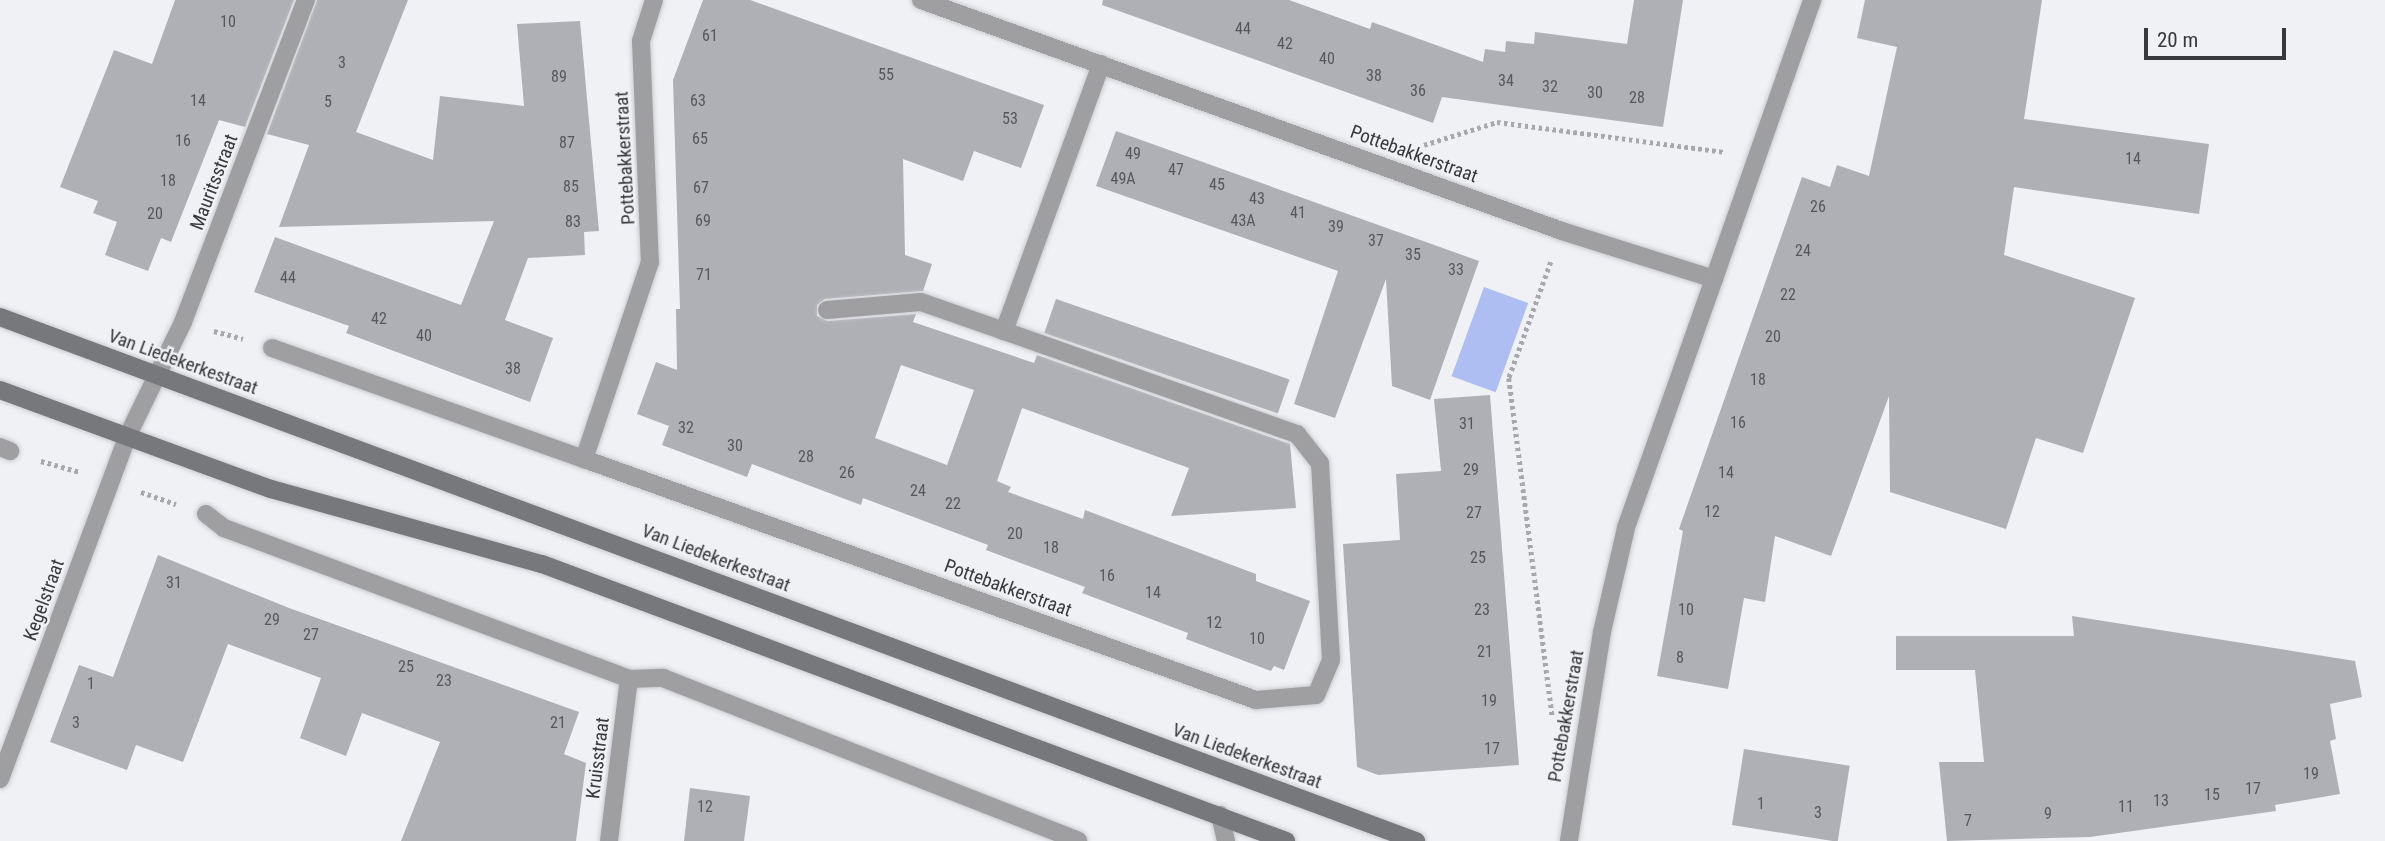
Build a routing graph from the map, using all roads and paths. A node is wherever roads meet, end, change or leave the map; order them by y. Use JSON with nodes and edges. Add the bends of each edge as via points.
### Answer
{"nodes":[{"id":1,"x":306,"y":0,"type":"edge"},
{"id":2,"x":654,"y":0,"type":"edge"},
{"id":3,"x":921,"y":0,"type":"edge"},
{"id":4,"x":1812,"y":0,"type":"edge"},
{"id":5,"x":1101,"y":64,"type":"junction"},
{"id":6,"x":1756,"y":157,"type":"junction"},
{"id":7,"x":1373,"y":161,"type":"junction"},
{"id":8,"x":1562,"y":231,"type":"junction"},
{"id":9,"x":1714,"y":279,"type":"junction"},
{"id":10,"x":827,"y":310,"type":"dead end"},
{"id":11,"x":0,"y":317,"type":"edge"},
{"id":12,"x":183,"y":321,"type":"junction"},
{"id":13,"x":1004,"y":331,"type":"junction"},
{"id":14,"x":272,"y":348,"type":"joint"},
{"id":15,"x":159,"y":378,"type":"junction"},
{"id":16,"x":0,"y":390,"type":"edge"},
{"id":17,"x":127,"y":436,"type":"junction"},
{"id":18,"x":584,"y":460,"type":"junction"},
{"id":19,"x":206,"y":513,"type":"dead end"},
{"id":20,"x":629,"y":679,"type":"junction"},
{"id":21,"x":1553,"y":720,"type":"dead end"},
{"id":22,"x":0,"y":779,"type":"edge"},
{"id":23,"x":1220,"y":814,"type":"junction"},
{"id":24,"x":609,"y":841,"type":"edge"},
{"id":25,"x":1078,"y":841,"type":"edge"},
{"id":26,"x":1226,"y":841,"type":"edge"},
{"id":27,"x":1286,"y":841,"type":"edge"},
{"id":28,"x":1416,"y":841,"type":"edge"},
{"id":29,"x":1569,"y":841,"type":"edge"}],
"edges":[{"from":1,"to":12,"type":"street","name":"Mauritsstraat"},
{"from":2,"to":18,"type":"street","name":"Pottebakkerstraat","via":[[640,41],[650,262]]},
{"from":3,"to":5,"type":"street","name":"Pottebakkerstraat"},
{"from":4,"to":6,"type":"street","name":"Pottebakkerstraat"},
{"from":5,"to":7,"type":"street","name":"Pottebakkerstraat"},
{"from":5,"to":13,"type":"street"},
{"from":6,"to":7,"type":"path","via":[[1497,122]]},
{"from":6,"to":9,"type":"street","name":"Pottebakkerstraat"},
{"from":7,"to":8,"type":"street","name":"Pottebakkerstraat"},
{"from":8,"to":9,"type":"street","name":"Pottebakkerstraat"},
{"from":8,"to":21,"type":"path","via":[[1509,378]]},
{"from":9,"to":29,"type":"street","name":"Pottebakkerstraat","via":[[1626,528],[1574,788]]},
{"from":10,"to":13,"type":"street","name":"Pottebakkerstraat","via":[[921,302]]},
{"from":11,"to":15,"type":"street","name":"Van Liedekerkestraat"},
{"from":12,"to":14,"type":"path"},
{"from":12,"to":15,"type":"street","name":"Mauritsstraat"},
{"from":13,"to":18,"type":"street","name":"Pottebakkerstraat","via":[[1297,433],[1320,463],[1331,660],[1316,695],[1256,700]]},
{"from":14,"to":18,"type":"street"},
{"from":15,"to":17,"type":"street","name":"Kegelstraat"},
{"from":15,"to":28,"type":"street","name":"Van Liedekerkestraat","via":[[556,519]]},
{"from":16,"to":17,"type":"street"},
{"from":17,"to":22,"type":"street","name":"Kegelstraat"},
{"from":17,"to":23,"type":"street","via":[[271,489],[542,564]]},
{"from":19,"to":20,"type":"street","via":[[224,528]]},
{"from":20,"to":24,"type":"street","name":"Kruisstraat"},
{"from":20,"to":25,"type":"street","via":[[663,678]]},
{"from":23,"to":26,"type":"street"},
{"from":23,"to":27,"type":"street"}]}
